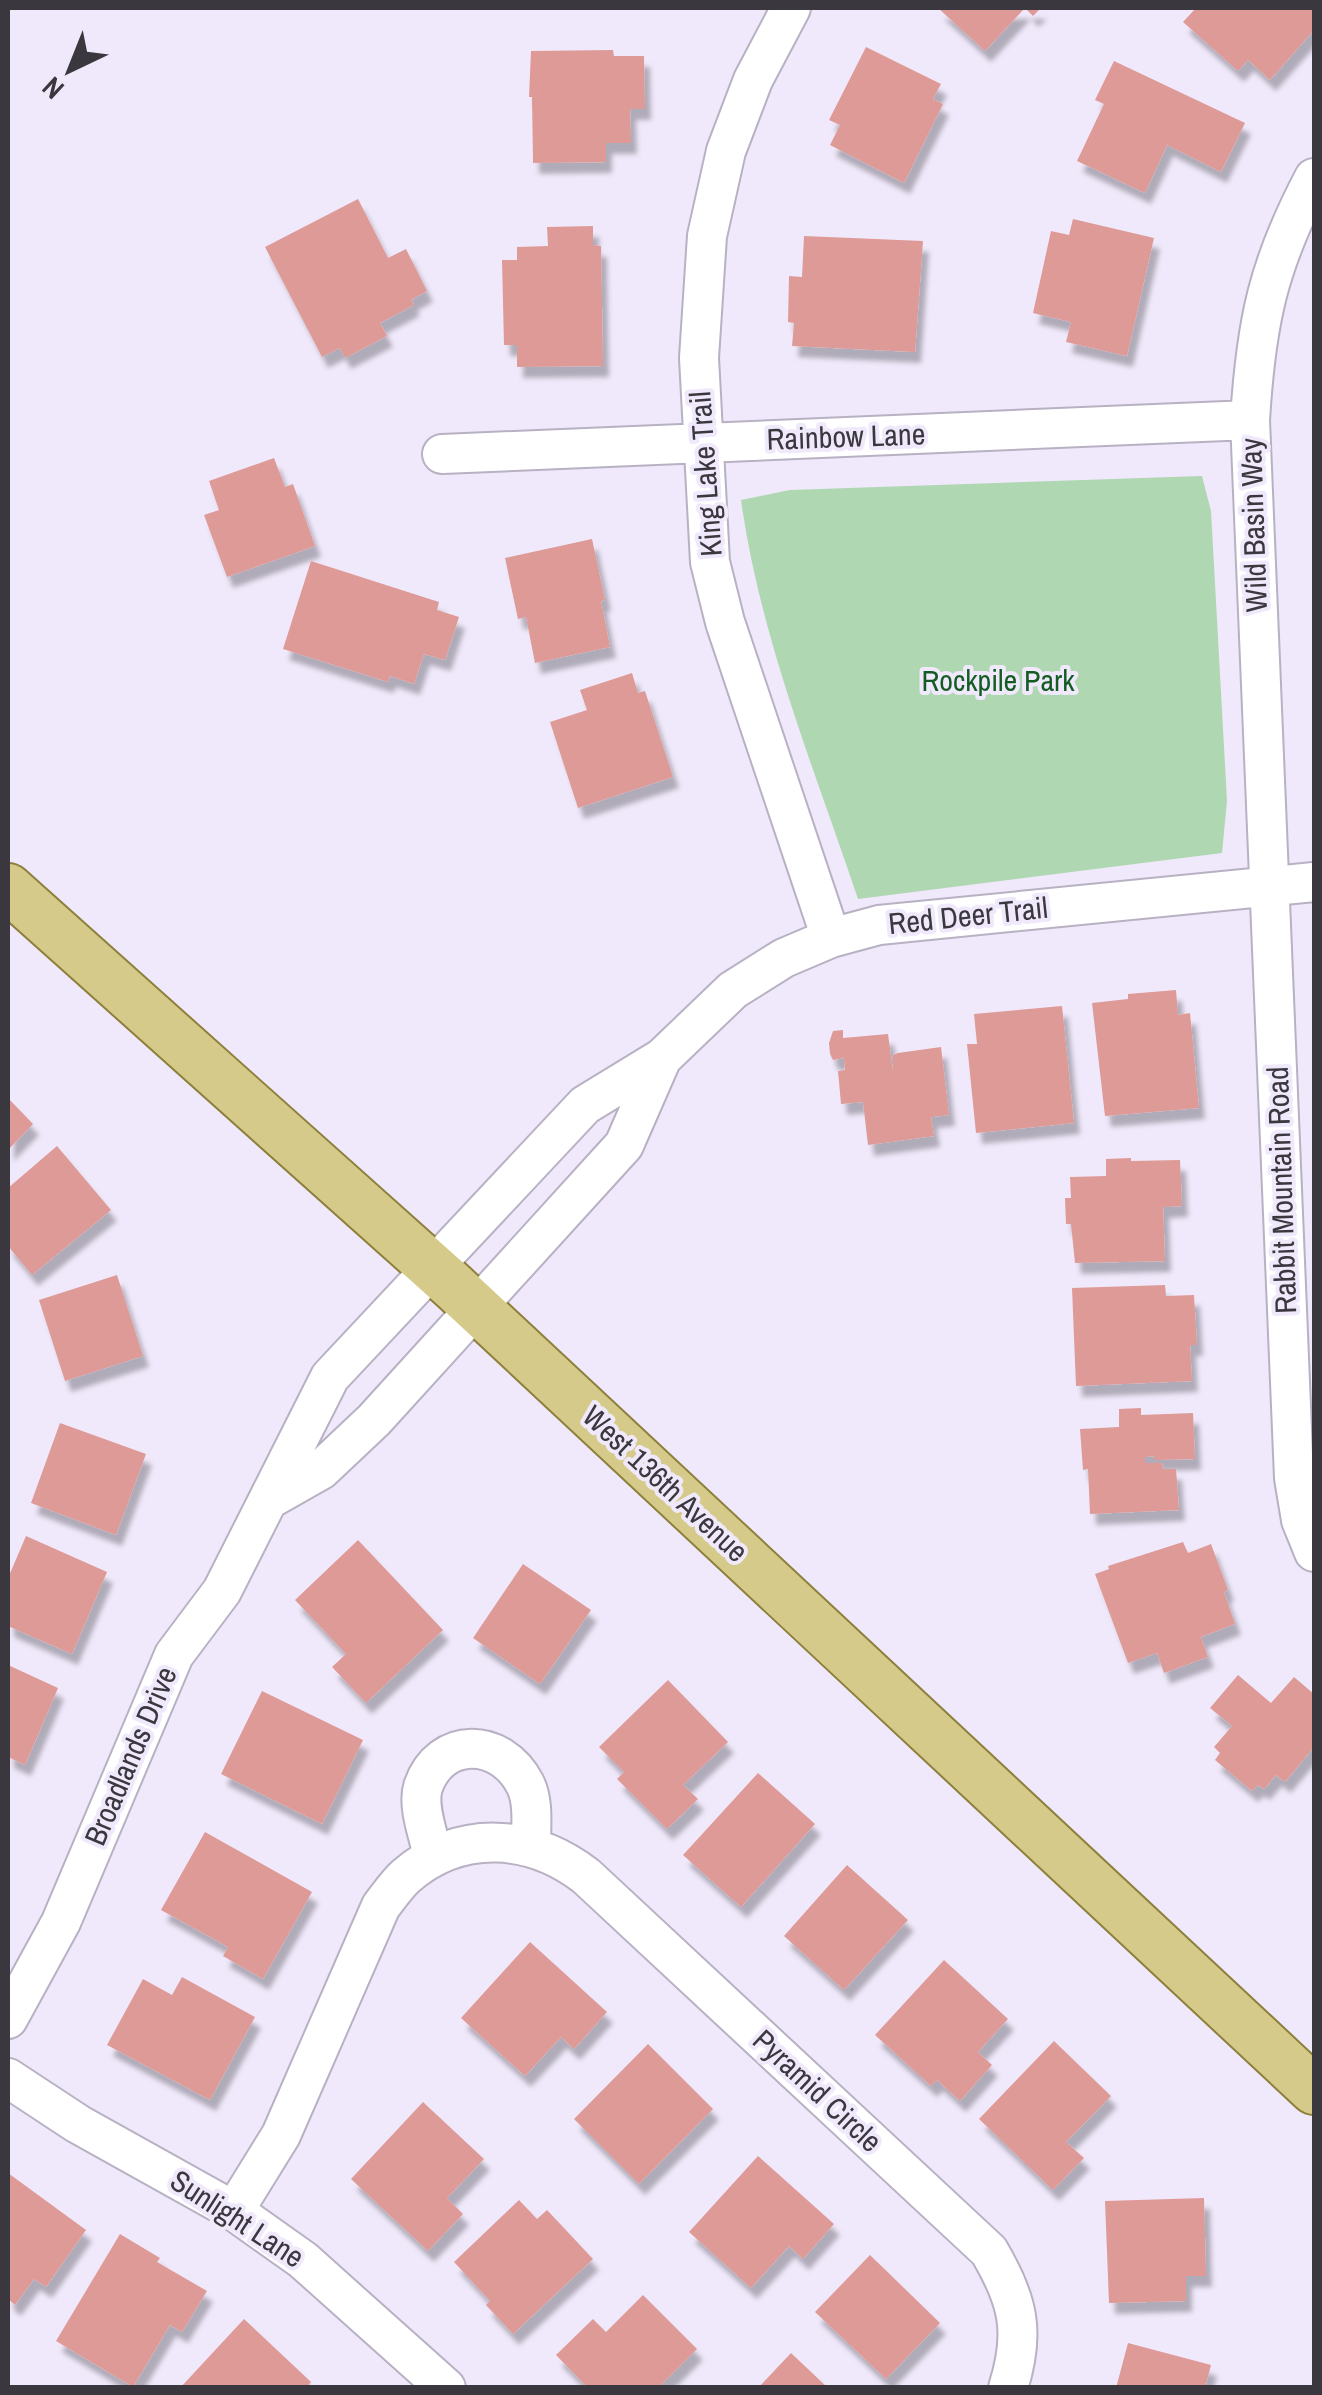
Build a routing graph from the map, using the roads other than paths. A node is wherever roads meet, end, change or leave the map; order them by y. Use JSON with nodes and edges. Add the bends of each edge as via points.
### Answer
{"nodes":[{"id":1,"x":791,"y":8,"type":"edge"},
{"id":2,"x":1314,"y":178,"type":"edge"},
{"id":3,"x":1250,"y":420,"type":"junction"},
{"id":4,"x":704,"y":443,"type":"junction"},
{"id":5,"x":442,"y":454,"type":"dead end"},
{"id":6,"x":1314,"y":882,"type":"edge"},
{"id":7,"x":1269,"y":884,"type":"junction"},
{"id":8,"x":8,"y":888,"type":"edge"},
{"id":9,"x":832,"y":938,"type":"junction"},
{"id":10,"x":662,"y":1058,"type":"junction"},
{"id":11,"x":432,"y":1268,"type":"junction"},
{"id":12,"x":477,"y":1308,"type":"junction"},
{"id":13,"x":268,"y":1500,"type":"junction"},
{"id":14,"x":1314,"y":1552,"type":"edge"},
{"id":15,"x":531,"y":1846,"type":"junction"},
{"id":16,"x":434,"y":1856,"type":"junction"},
{"id":17,"x":8,"y":2019,"type":"edge"},
{"id":18,"x":8,"y":2078,"type":"edge"},
{"id":19,"x":1314,"y":2090,"type":"edge"},
{"id":20,"x":234,"y":2210,"type":"junction"},
{"id":21,"x":446,"y":2388,"type":"edge"},
{"id":22,"x":1008,"y":2388,"type":"edge"}],
"edges":[{"from":1,"to":4,"type":"street","name":"King Lake Trail","via":[[753,80],[726,152],[706,236]]},
{"from":2,"to":3,"type":"street","name":"Wild Basin Way","via":[[1267,286]]},
{"from":3,"to":4,"type":"street","name":"Rainbow Lane"},
{"from":3,"to":7,"type":"street","name":"Wild Basin Way"},
{"from":4,"to":5,"type":"street","name":"Rainbow Lane"},
{"from":4,"to":9,"type":"street","name":"King Lake Trail","via":[[710,562],[725,622]]},
{"from":6,"to":7,"type":"street","name":"Red Deer Trail"},
{"from":7,"to":9,"type":"street","name":"Red Deer Trail","via":[[878,925]]},
{"from":7,"to":14,"type":"street","name":"Rabbit Mountain Road","via":[[1294,1478]]},
{"from":8,"to":11,"type":"main road","name":"West 136th Avenue"},
{"from":9,"to":10,"type":"street","name":"Red Deer Trail","via":[[733,990]]},
{"from":10,"to":11,"type":"street","name":"Red Deer Trail","via":[[585,1104]]},
{"from":10,"to":12,"type":"street","name":"Red Deer Trail","via":[[624,1145]]},
{"from":11,"to":12,"type":"main road","name":"West 136th Avenue"},
{"from":11,"to":13,"type":"street","name":"Broadlands Drive","via":[[330,1377]]},
{"from":12,"to":13,"type":"street","via":[[321,1470]]},
{"from":12,"to":19,"type":"main road","name":"West 136th Avenue"},
{"from":13,"to":17,"type":"street","name":"Broadlands Drive","via":[[222,1591],[174,1655],[61,1922]]},
{"from":15,"to":16,"type":"street","name":"Pyramid Circle","via":[[495,1841]]},
{"from":15,"to":16,"type":"street","via":[[527,1787],[500,1754],[468,1749],[440,1761],[424,1786]]},
{"from":15,"to":22,"type":"street","name":"Pyramid Circle","via":[[586,1876],[989,2251],[1009,2285],[1018,2321]]},
{"from":16,"to":20,"type":"street","name":"Pyramid Circle","via":[[404,1877],[381,1906],[281,2135]]},
{"from":18,"to":20,"type":"street","name":"Sunlight Lane"},
{"from":20,"to":21,"type":"street","name":"Sunlight Lane","via":[[303,2260]]}]}
